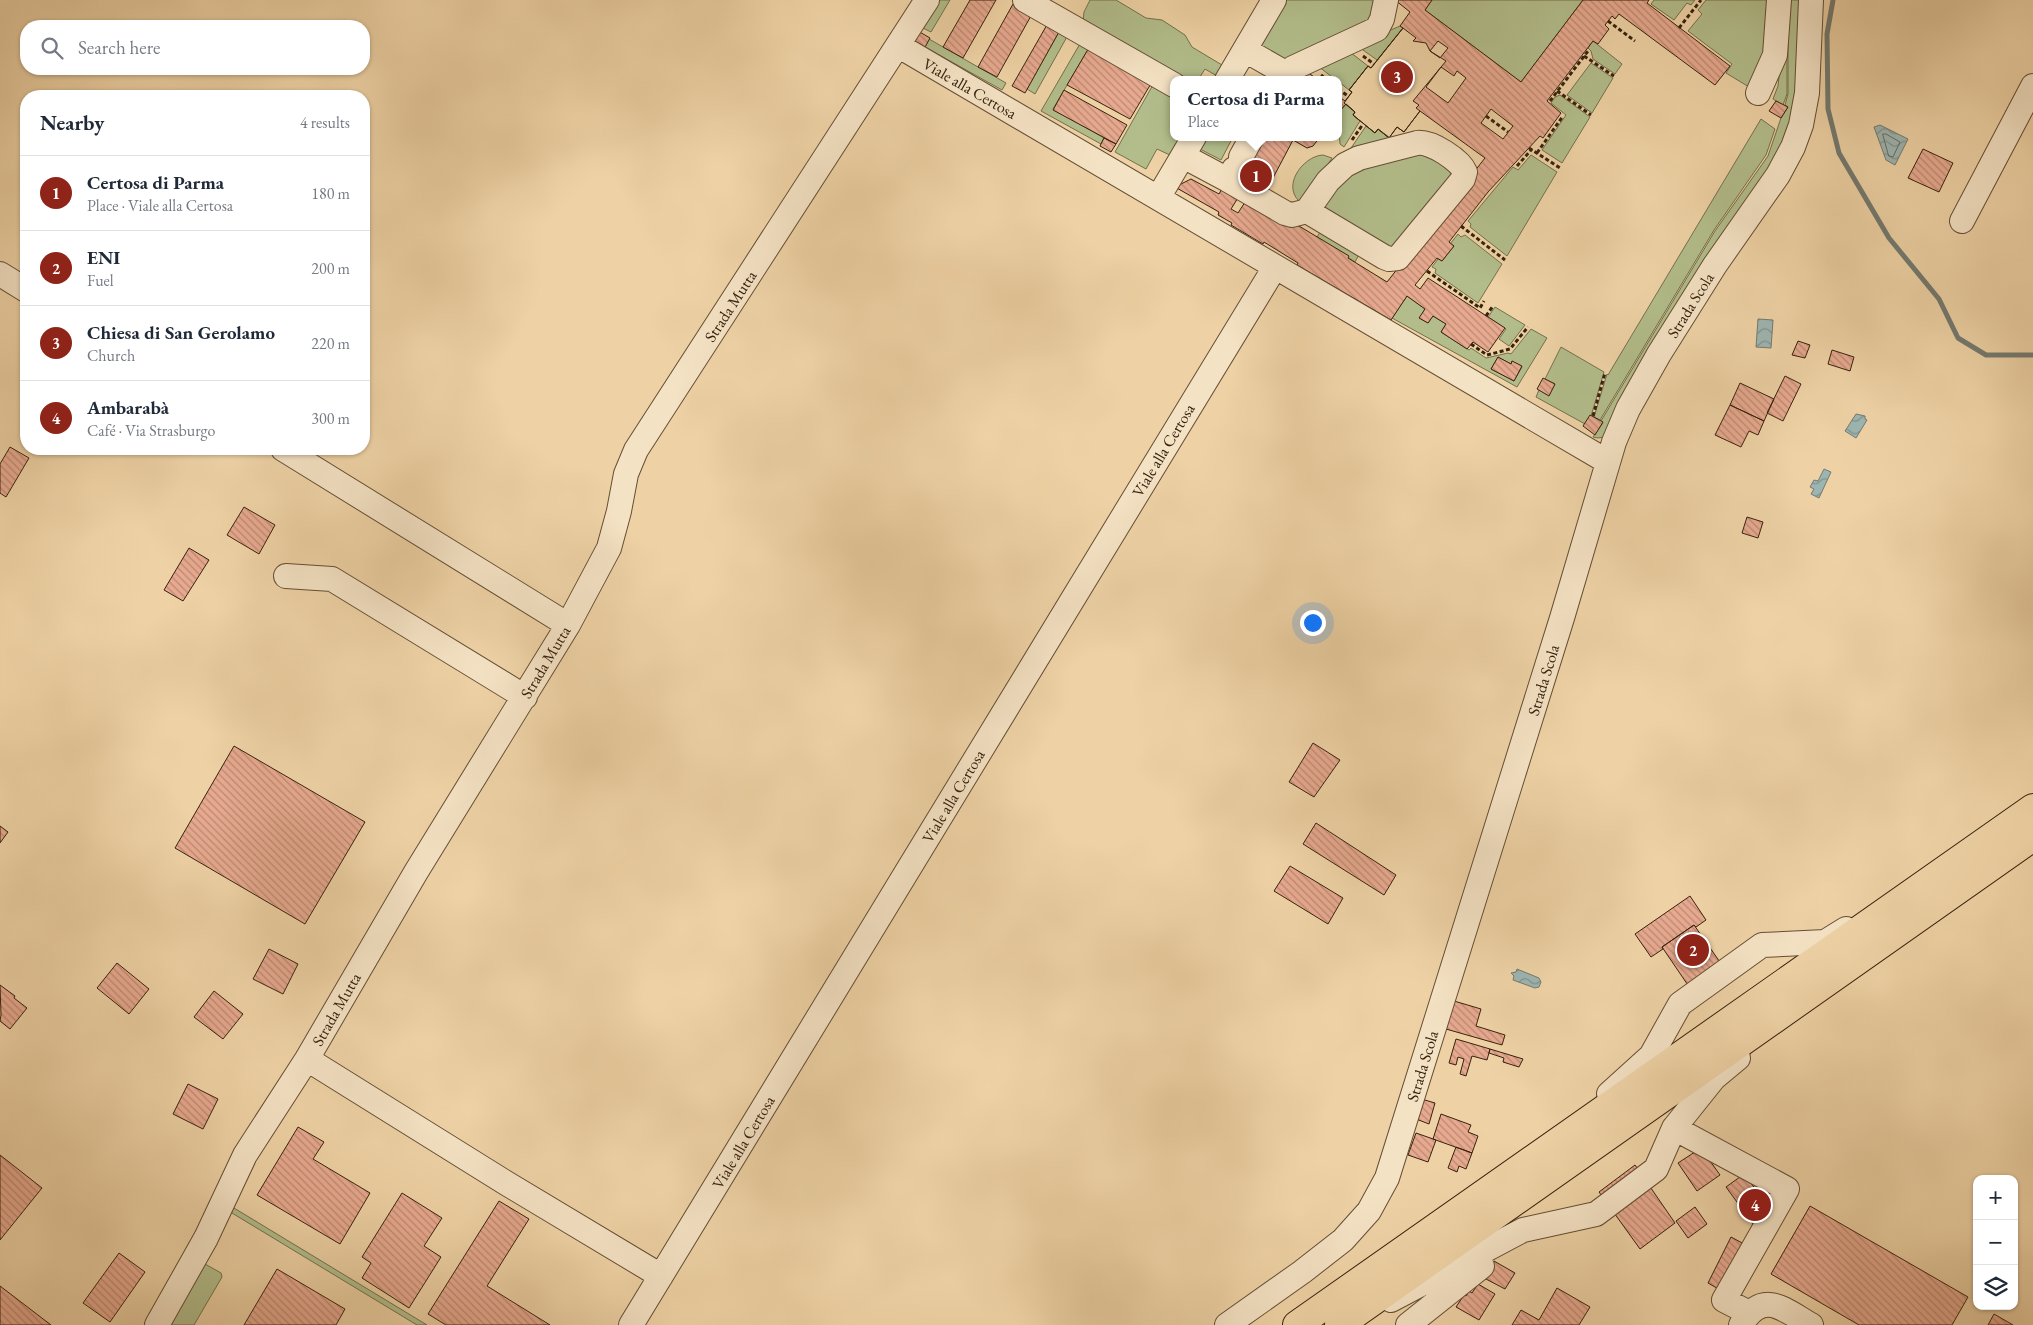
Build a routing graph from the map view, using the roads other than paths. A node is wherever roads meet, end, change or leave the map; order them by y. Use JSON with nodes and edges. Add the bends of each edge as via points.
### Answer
{"nodes":[{"id":1,"x":927,"y":0,"type":"edge"},
{"id":2,"x":1025,"y":0,"type":"edge"},
{"id":3,"x":1274,"y":0,"type":"edge"},
{"id":4,"x":1386,"y":0,"type":"edge"},
{"id":5,"x":1779,"y":0,"type":"edge"},
{"id":6,"x":1811,"y":0,"type":"edge"},
{"id":7,"x":899,"y":46,"type":"junction"},
{"id":8,"x":1245,"y":50,"type":"junction"},
{"id":9,"x":1229,"y":76,"type":"edge"},
{"id":10,"x":1284,"y":76,"type":"edge"},
{"id":11,"x":1286,"y":76,"type":"edge"},
{"id":12,"x":1170,"y":83,"type":"edge"},
{"id":13,"x":2033,"y":86,"type":"edge"},
{"id":14,"x":1758,"y":93,"type":"dead end"},
{"id":15,"x":1188,"y":146,"type":"edge"},
{"id":16,"x":1239,"y":161,"type":"edge"},
{"id":17,"x":1158,"y":198,"type":"junction"},
{"id":18,"x":1307,"y":211,"type":"junction"},
{"id":19,"x":1962,"y":221,"type":"dead end"},
{"id":20,"x":1275,"y":267,"type":"junction"},
{"id":21,"x":0,"y":274,"type":"edge"},
{"id":22,"x":20,"y":286,"type":"edge"},
{"id":23,"x":293,"y":455,"type":"edge"},
{"id":24,"x":1608,"y":462,"type":"junction"},
{"id":25,"x":286,"y":576,"type":"dead end"},
{"id":26,"x":568,"y":625,"type":"junction"},
{"id":27,"x":525,"y":697,"type":"junction"},
{"id":28,"x":2033,"y":808,"type":"edge"},
{"id":29,"x":2033,"y":838,"type":"edge"},
{"id":30,"x":1970,"y":852,"type":"junction"},
{"id":31,"x":1835,"y":976,"type":"junction"},
{"id":32,"x":307,"y":1059,"type":"junction"},
{"id":33,"x":1674,"y":1128,"type":"junction"},
{"id":34,"x":1525,"y":1165,"type":"junction"},
{"id":35,"x":1482,"y":1266,"type":"dead end"},
{"id":36,"x":661,"y":1276,"type":"junction"},
{"id":37,"x":1745,"y":1319,"type":"edge"},
{"id":38,"x":157,"y":1325,"type":"edge"},
{"id":39,"x":631,"y":1325,"type":"edge"},
{"id":40,"x":1227,"y":1325,"type":"edge"},
{"id":41,"x":1298,"y":1325,"type":"edge"},
{"id":42,"x":1339,"y":1325,"type":"edge"},
{"id":43,"x":1345,"y":1325,"type":"edge"},
{"id":44,"x":1408,"y":1325,"type":"edge"},
{"id":45,"x":1811,"y":1325,"type":"edge"}],
"edges":[{"from":1,"to":7,"type":"street","name":"Strada Mutta"},
{"from":2,"to":12,"type":"street"},
{"from":3,"to":8,"type":"street"},
{"from":4,"to":11,"type":"street","via":[[1377,29],[1293,68]]},
{"from":5,"to":14,"type":"street","via":[[1775,55]]},
{"from":6,"to":24,"type":"street","name":"Strada Scola","via":[[1807,93],[1793,147],[1650,370],[1628,409]]},
{"from":7,"to":17,"type":"street","name":"Viale alla Certosa"},
{"from":7,"to":26,"type":"street","name":"Strada Mutta","via":[[636,450],[626,474],[609,548]]},
{"from":8,"to":9,"type":"street"},
{"from":8,"to":10,"type":"street"},
{"from":13,"to":19,"type":"street"},
{"from":15,"to":16,"type":"street"},
{"from":15,"to":17,"type":"street"},
{"from":16,"to":18,"type":"street","via":[[1287,214]]},
{"from":17,"to":20,"type":"street","name":"Viale alla Certosa"},
{"from":18,"to":18,"type":"street","via":[[1328,181],[1345,165],[1358,158],[1417,143],[1432,145],[1465,172],[1463,179],[1402,256],[1394,259],[1384,257]]},
{"from":20,"to":24,"type":"street","name":"Viale alla Certosa"},
{"from":20,"to":36,"type":"street","name":"Viale alla Certosa"},
{"from":21,"to":22,"type":"street"},
{"from":23,"to":26,"type":"street"},
{"from":24,"to":40,"type":"street","name":"Strada Scola","via":[[1387,1178],[1369,1211],[1343,1240]]},
{"from":25,"to":27,"type":"street","via":[[332,580]]},
{"from":26,"to":27,"type":"street","name":"Strada Mutta"},
{"from":27,"to":32,"type":"street","name":"Strada Mutta","via":[[416,872]]},
{"from":28,"to":30,"type":"highway"},
{"from":29,"to":31,"type":"highway"},
{"from":30,"to":34,"type":"highway"},
{"from":30,"to":34,"type":"street","via":[[1825,942],[1762,945],[1680,1004],[1651,1056]]},
{"from":31,"to":33,"type":"street","via":[[1714,1078]]},
{"from":31,"to":42,"type":"highway"},
{"from":32,"to":36,"type":"street"},
{"from":32,"to":38,"type":"street","name":"Strada Mutta","via":[[245,1155],[206,1238]]},
{"from":33,"to":37,"type":"street","via":[[1787,1189],[1724,1300]]},
{"from":33,"to":43,"type":"street","via":[[1656,1169],[1596,1214],[1523,1230]]},
{"from":34,"to":41,"type":"highway"},
{"from":35,"to":44,"type":"street"},
{"from":36,"to":39,"type":"street","name":"Viale alla Certosa"},
{"from":37,"to":45,"type":"street","via":[[1760,1306],[1776,1304]]}]}
